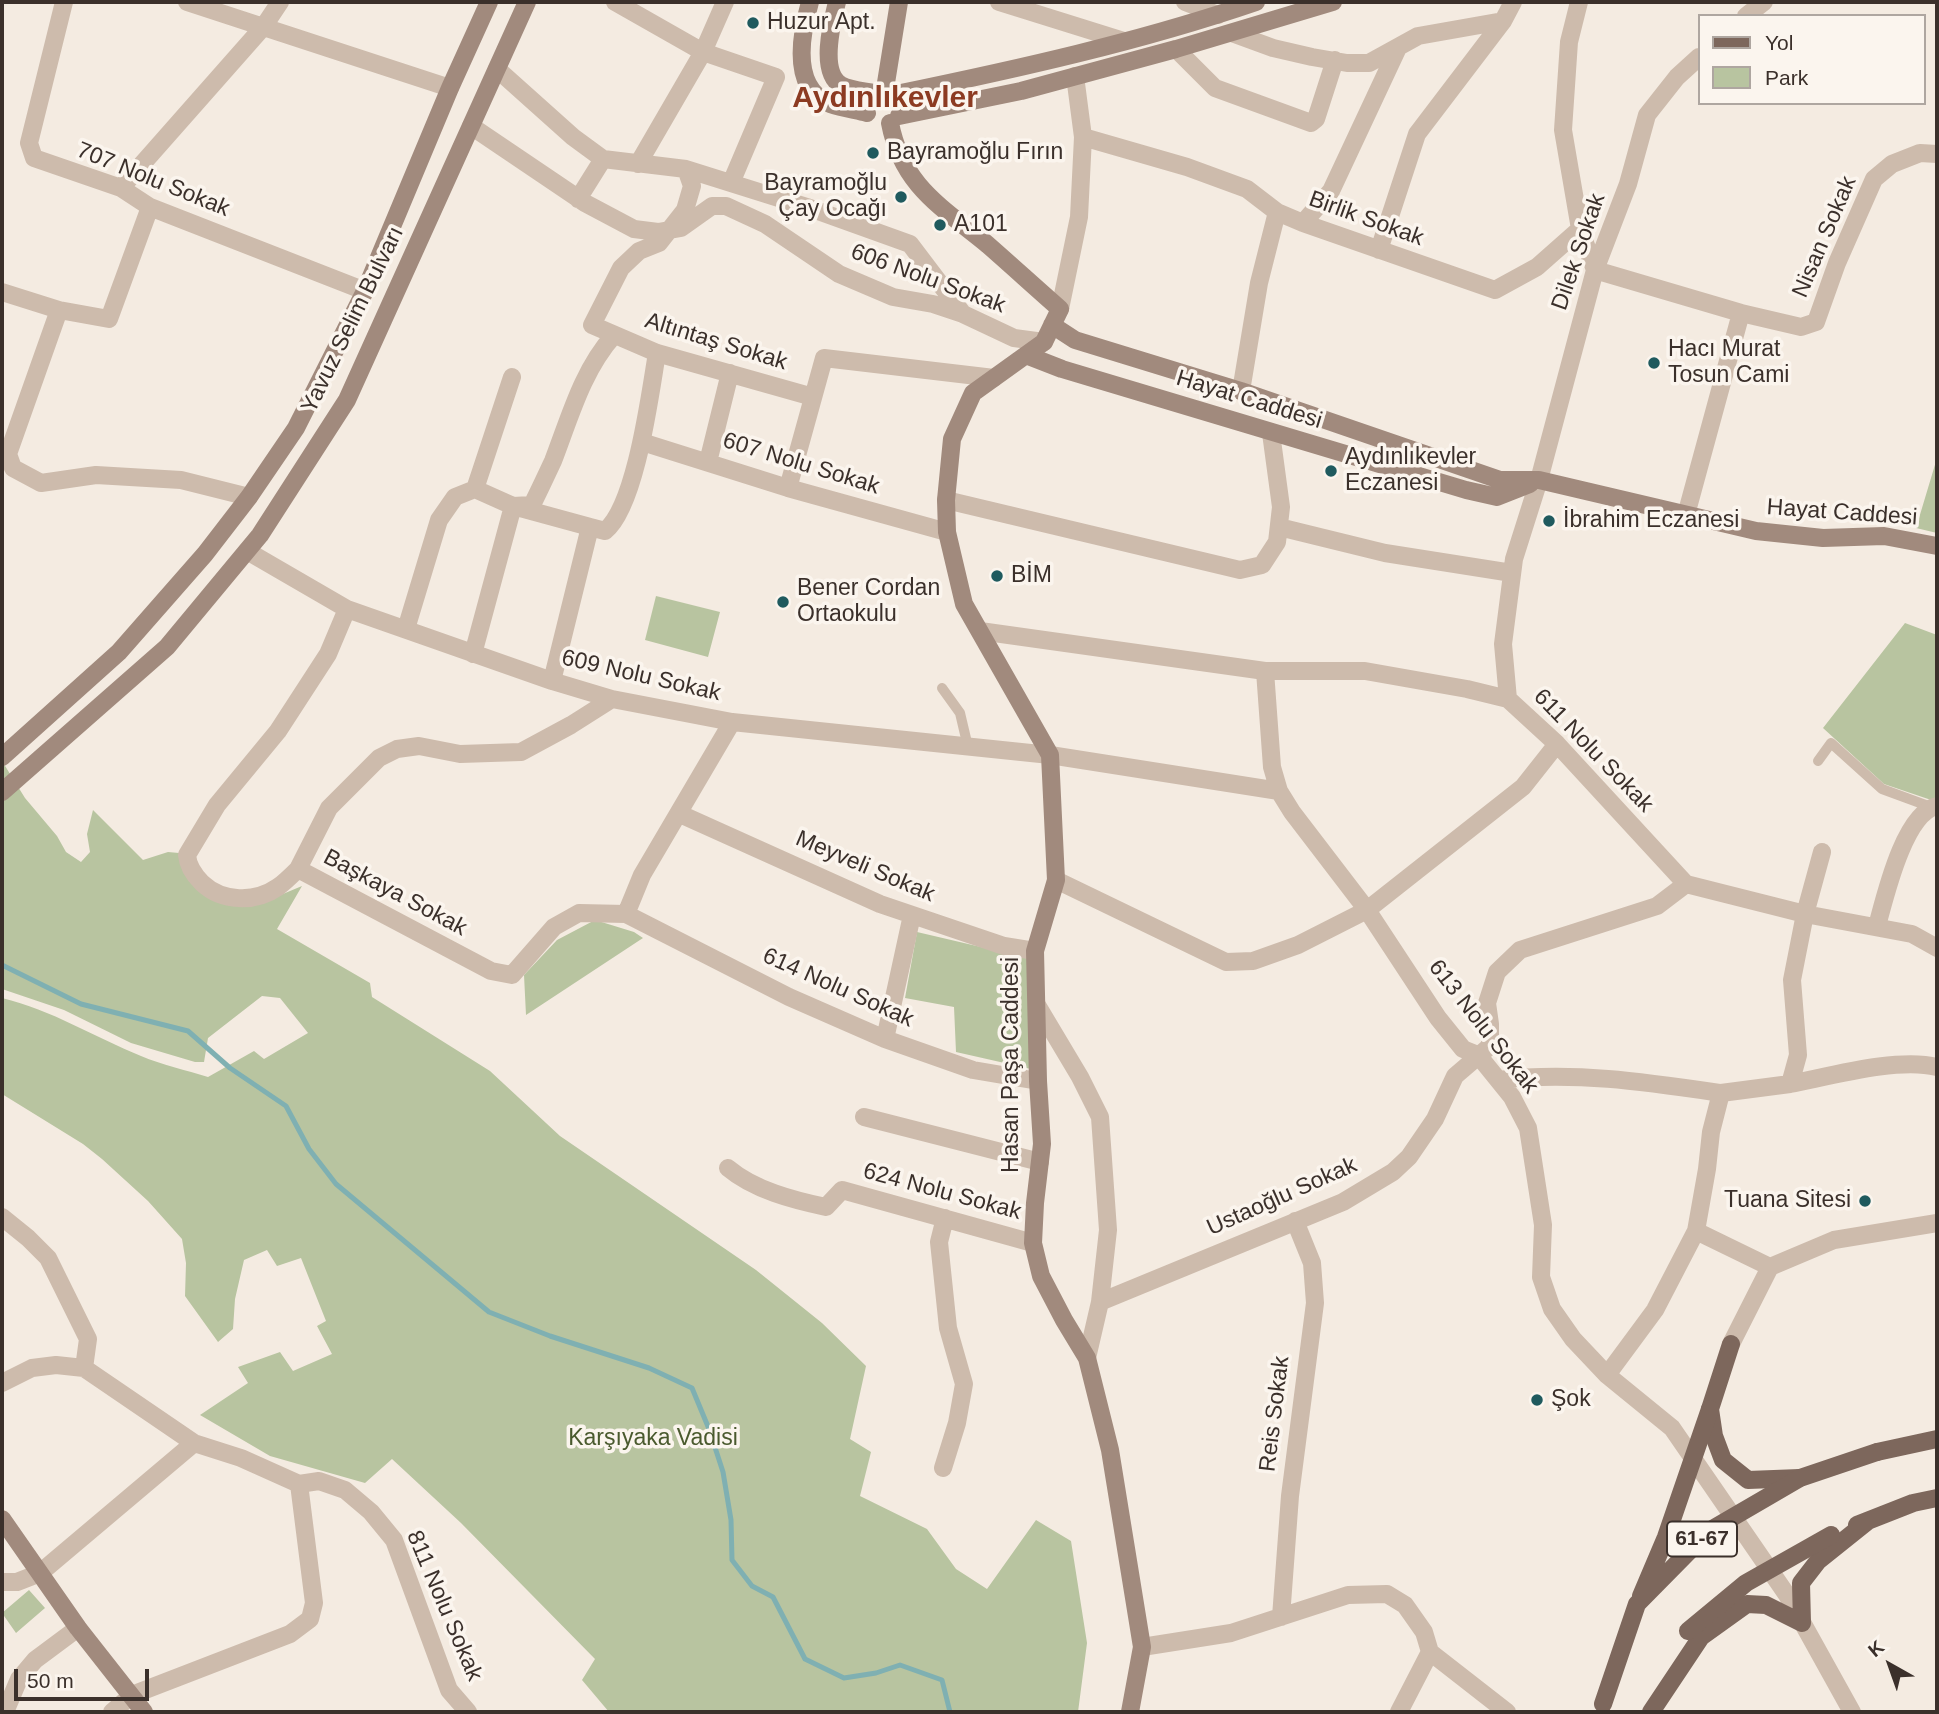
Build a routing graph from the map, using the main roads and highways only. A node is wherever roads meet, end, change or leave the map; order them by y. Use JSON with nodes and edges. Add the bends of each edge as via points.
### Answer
{"nodes":[{"id":1,"x":1731,"y":1345,"type":"road end"},
{"id":2,"x":1710,"y":1409,"type":"junction"},
{"id":3,"x":1937,"y":1438,"type":"edge"},
{"id":4,"x":1800,"y":1478,"type":"junction"},
{"id":5,"x":1937,"y":1498,"type":"edge"},
{"id":6,"x":1868,"y":1521,"type":"junction"},
{"id":7,"x":1637,"y":1604,"type":"junction"},
{"id":8,"x":1602,"y":1708,"type":"edge"},
{"id":9,"x":1651,"y":1712,"type":"edge"}],
"edges":[{"from":1,"to":2,"type":"main road","number":"61-67"},
{"from":2,"to":4,"type":"main road","number":"61-67","bridge":true,"via":[[1723,1460],[1748,1480]]},
{"from":2,"to":7,"type":"main road","number":"61-67","bridge":true},
{"from":3,"to":4,"type":"main road","number":"61-67","bridge":true},
{"from":4,"to":7,"type":"main road","number":"61-67","bridge":true,"via":[[1709,1531]]},
{"from":5,"to":6,"type":"main road","number":"61-67"},
{"from":6,"to":9,"type":"main road","number":"61-67","bridge":true,"via":[[1831,1535],[1746,1583],[1688,1631]]},
{"from":6,"to":9,"type":"main road","number":"61-67","via":[[1818,1561],[1801,1583],[1802,1623],[1766,1605],[1747,1604],[1701,1637]]},
{"from":7,"to":8,"type":"main road","number":"61-67","bridge":true}]}
